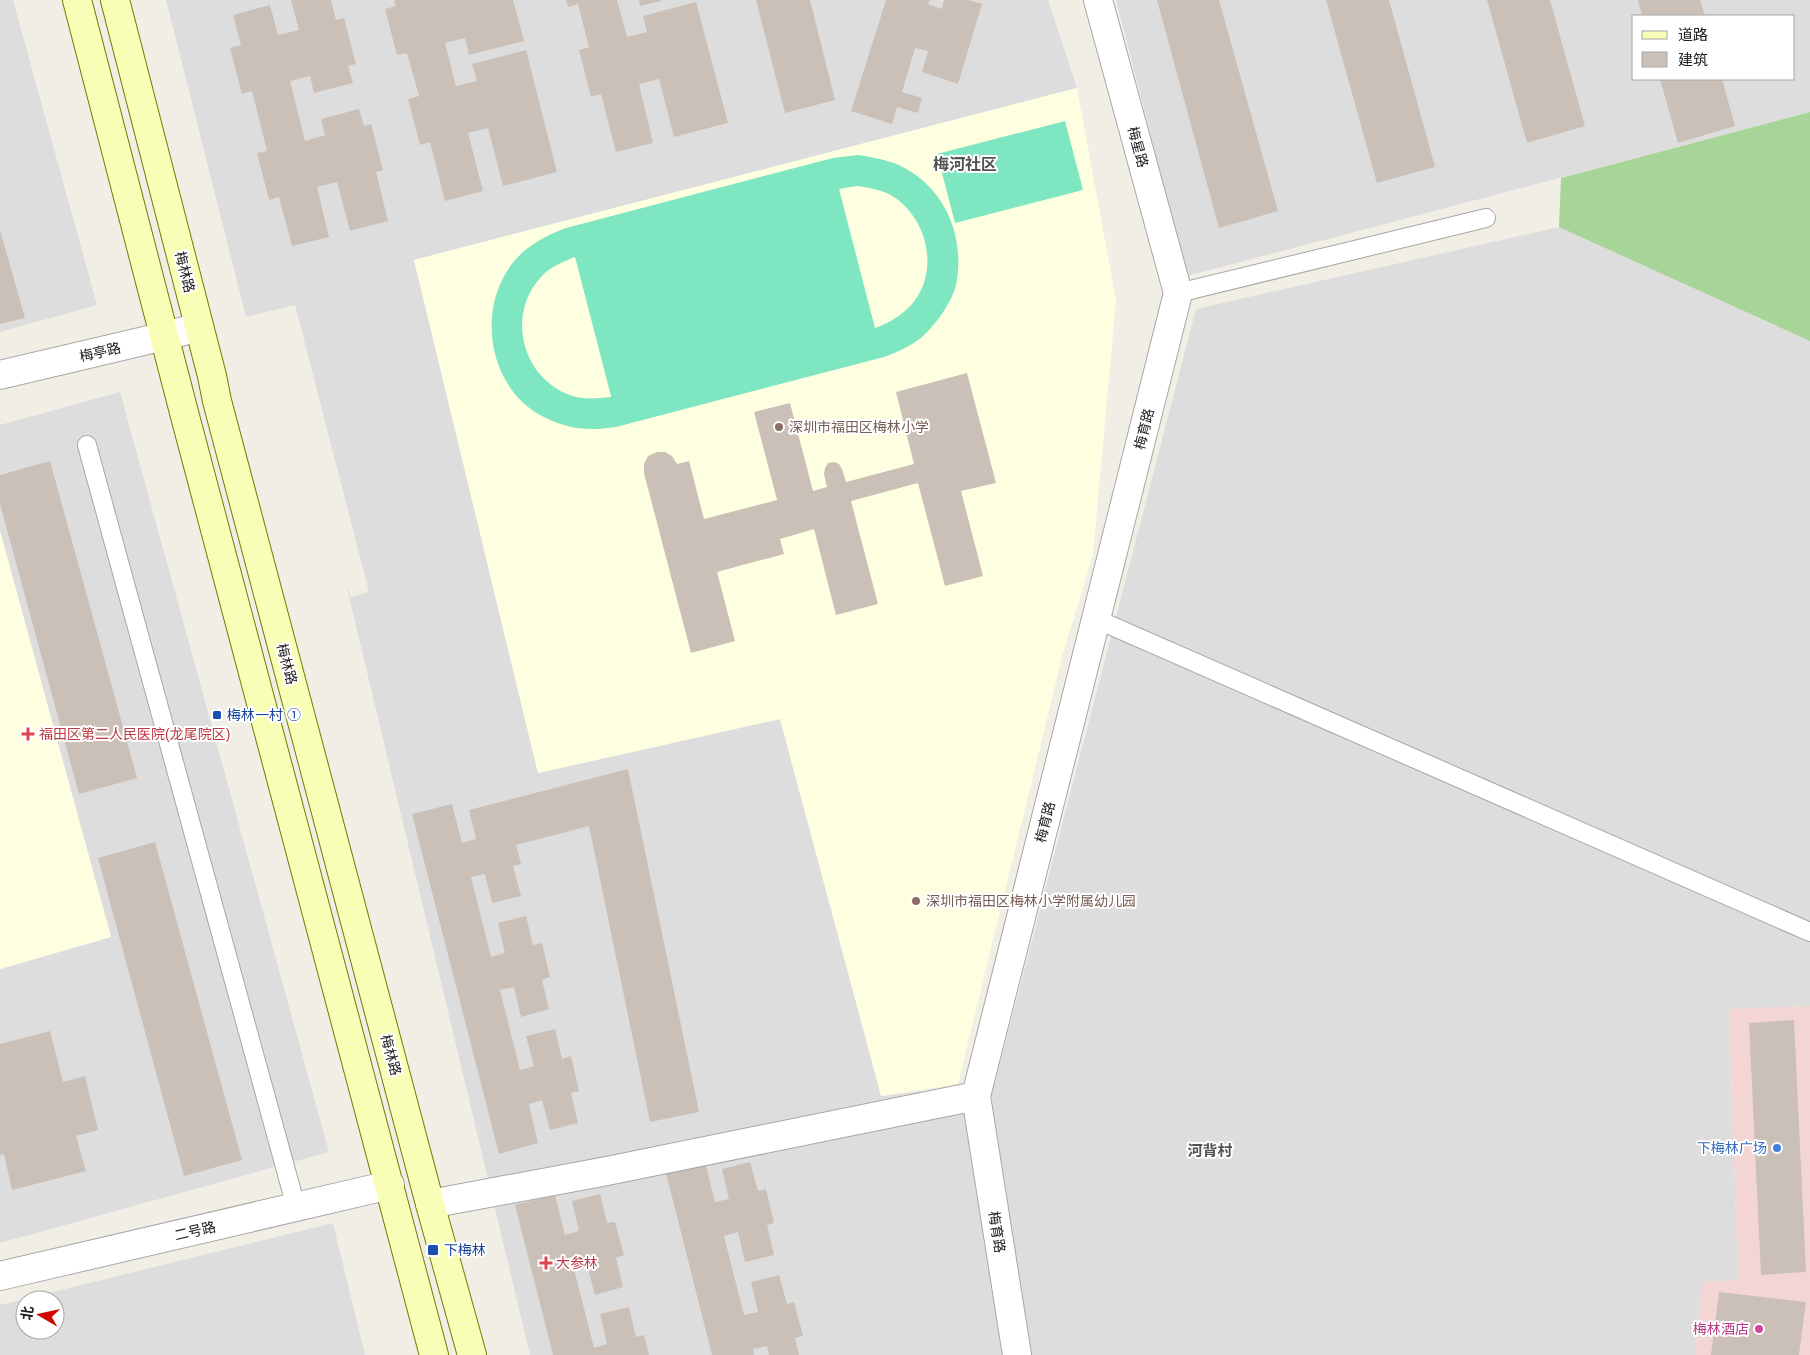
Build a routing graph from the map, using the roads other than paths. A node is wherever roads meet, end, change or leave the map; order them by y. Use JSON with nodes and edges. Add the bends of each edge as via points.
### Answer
{"nodes":[{"id":1,"x":78,"y":0,"type":"edge"},
{"id":2,"x":115,"y":0,"type":"edge"},
{"id":3,"x":1098,"y":0,"type":"edge"},
{"id":4,"x":1486,"y":218,"type":"dead end"},
{"id":5,"x":1178,"y":293,"type":"junction"},
{"id":6,"x":199,"y":326,"type":"junction"},
{"id":7,"x":165,"y":336,"type":"junction"},
{"id":8,"x":0,"y":375,"type":"edge"},
{"id":9,"x":87,"y":445,"type":"dead end"},
{"id":10,"x":1096,"y":619,"type":"junction"},
{"id":11,"x":1810,"y":932,"type":"edge"},
{"id":12,"x":976,"y":1096,"type":"junction"},
{"id":13,"x":390,"y":1185,"type":"junction"},
{"id":14,"x":430,"y":1204,"type":"junction"},
{"id":15,"x":296,"y":1207,"type":"junction"},
{"id":16,"x":0,"y":1276,"type":"edge"},
{"id":17,"x":434,"y":1355,"type":"edge"},
{"id":18,"x":472,"y":1355,"type":"edge"},
{"id":19,"x":1017,"y":1355,"type":"edge"}],
"edges":[{"from":1,"to":7,"type":"main road"},
{"from":2,"to":6,"type":"main road","name":"梅林路"},
{"from":3,"to":5,"type":"street","name":"梅星路"},
{"from":4,"to":5,"type":"lane"},
{"from":5,"to":10,"type":"street","name":"梅育路"},
{"from":6,"to":7,"type":"street","name":"梅亭路"},
{"from":6,"to":14,"type":"main road","name":"梅林路"},
{"from":7,"to":8,"type":"street","name":"梅亭路"},
{"from":7,"to":13,"type":"main road"},
{"from":9,"to":15,"type":"lane"},
{"from":10,"to":11,"type":"lane"},
{"from":10,"to":12,"type":"street","name":"梅育路"},
{"from":12,"to":14,"type":"street"},
{"from":12,"to":19,"type":"street","name":"梅育路"},
{"from":13,"to":15,"type":"street","name":"二号路"},
{"from":13,"to":17,"type":"main road"},
{"from":14,"to":18,"type":"main road","name":"梅林路"},
{"from":15,"to":16,"type":"street","name":"二号路"}]}
